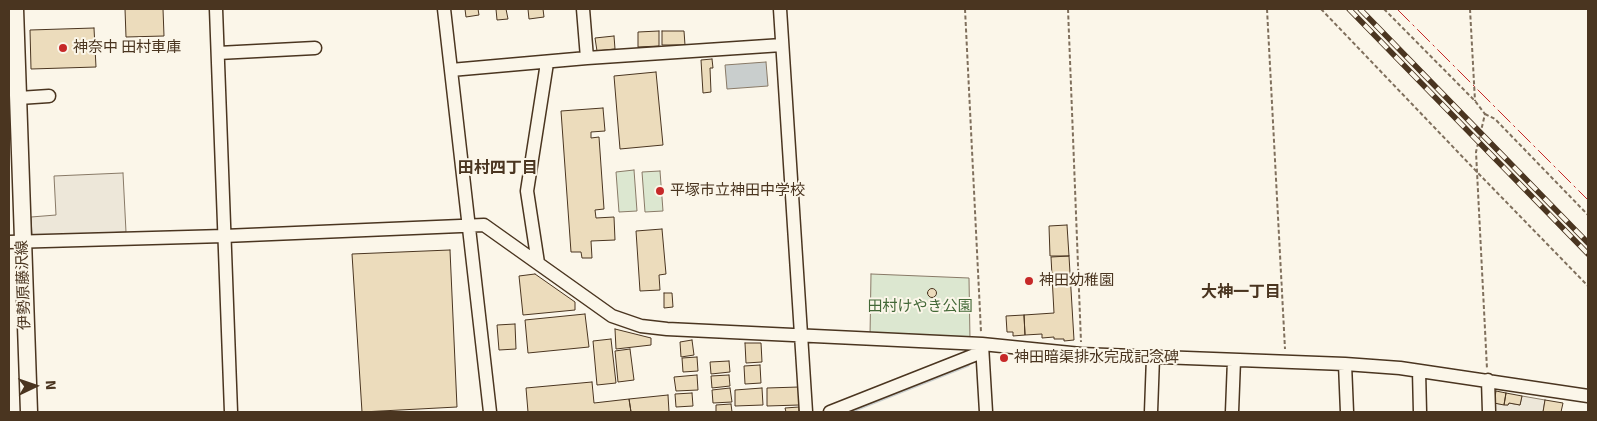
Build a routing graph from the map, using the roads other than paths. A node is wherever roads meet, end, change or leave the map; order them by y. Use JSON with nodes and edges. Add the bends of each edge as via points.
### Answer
{"nodes":[{"id":1,"x":14,"y":9,"type":"edge"},
{"id":2,"x":216,"y":9,"type":"edge"},
{"id":3,"x":444,"y":9,"type":"edge"},
{"id":4,"x":583,"y":9,"type":"edge"},
{"id":5,"x":780,"y":9,"type":"edge"},
{"id":6,"x":782,"y":45,"type":"junction"},
{"id":7,"x":315,"y":48,"type":"dead end"},
{"id":8,"x":218,"y":53,"type":"junction"},
{"id":9,"x":587,"y":58,"type":"junction"},
{"id":10,"x":547,"y":63,"type":"junction"},
{"id":11,"x":451,"y":70,"type":"junction"},
{"id":12,"x":49,"y":96,"type":"dead end"},
{"id":13,"x":18,"y":98,"type":"junction"},
{"id":14,"x":468,"y":227,"type":"junction"},
{"id":15,"x":224,"y":236,"type":"junction"},
{"id":16,"x":16,"y":242,"type":"edge"},
{"id":17,"x":538,"y":263,"type":"junction"},
{"id":18,"x":801,"y":336,"type":"junction"},
{"id":19,"x":982,"y":348,"type":"junction"},
{"id":20,"x":1153,"y":357,"type":"junction"},
{"id":21,"x":1234,"y":360,"type":"junction"},
{"id":22,"x":1345,"y":364,"type":"junction"},
{"id":23,"x":1419,"y":372,"type":"junction"},
{"id":24,"x":1488,"y":380,"type":"junction"},
{"id":25,"x":1588,"y":396,"type":"edge"},
{"id":26,"x":29,"y":412,"type":"edge"},
{"id":27,"x":231,"y":412,"type":"edge"},
{"id":28,"x":490,"y":412,"type":"edge"},
{"id":29,"x":806,"y":412,"type":"edge"},
{"id":30,"x":830,"y":412,"type":"edge"},
{"id":31,"x":986,"y":412,"type":"edge"},
{"id":32,"x":1151,"y":412,"type":"edge"},
{"id":33,"x":1232,"y":412,"type":"edge"},
{"id":34,"x":1347,"y":412,"type":"edge"},
{"id":35,"x":1420,"y":412,"type":"edge"},
{"id":36,"x":1489,"y":412,"type":"edge"}],
"edges":[{"from":1,"to":13,"type":"main road","name":"伊勢原藤沢線"},
{"from":2,"to":8,"type":"street"},
{"from":3,"to":11,"type":"street"},
{"from":4,"to":9,"type":"street"},
{"from":5,"to":6,"type":"street"},
{"from":6,"to":9,"type":"street"},
{"from":6,"to":18,"type":"street"},
{"from":7,"to":8,"type":"street"},
{"from":8,"to":15,"type":"street"},
{"from":9,"to":10,"type":"street"},
{"from":10,"to":11,"type":"street"},
{"from":10,"to":17,"type":"street","via":[[527,191]]},
{"from":11,"to":14,"type":"street"},
{"from":12,"to":13,"type":"street"},
{"from":13,"to":16,"type":"main road","name":"伊勢原藤沢線"},
{"from":14,"to":15,"type":"street"},
{"from":14,"to":17,"type":"street","via":[[484,225]]},
{"from":14,"to":28,"type":"street"},
{"from":15,"to":16,"type":"street"},
{"from":15,"to":27,"type":"street"},
{"from":16,"to":26,"type":"main road","name":"伊勢原藤沢線"},
{"from":17,"to":18,"type":"street","via":[[612,316],[641,326]]},
{"from":18,"to":19,"type":"street"},
{"from":18,"to":29,"type":"street"},
{"from":19,"to":20,"type":"street"},
{"from":19,"to":30,"type":"street"},
{"from":19,"to":31,"type":"street"},
{"from":20,"to":21,"type":"street"},
{"from":20,"to":32,"type":"street"},
{"from":21,"to":22,"type":"street"},
{"from":21,"to":33,"type":"street"},
{"from":22,"to":23,"type":"street"},
{"from":22,"to":34,"type":"street"},
{"from":23,"to":24,"type":"street"},
{"from":23,"to":35,"type":"street"},
{"from":24,"to":25,"type":"street"},
{"from":24,"to":36,"type":"street"}]}
